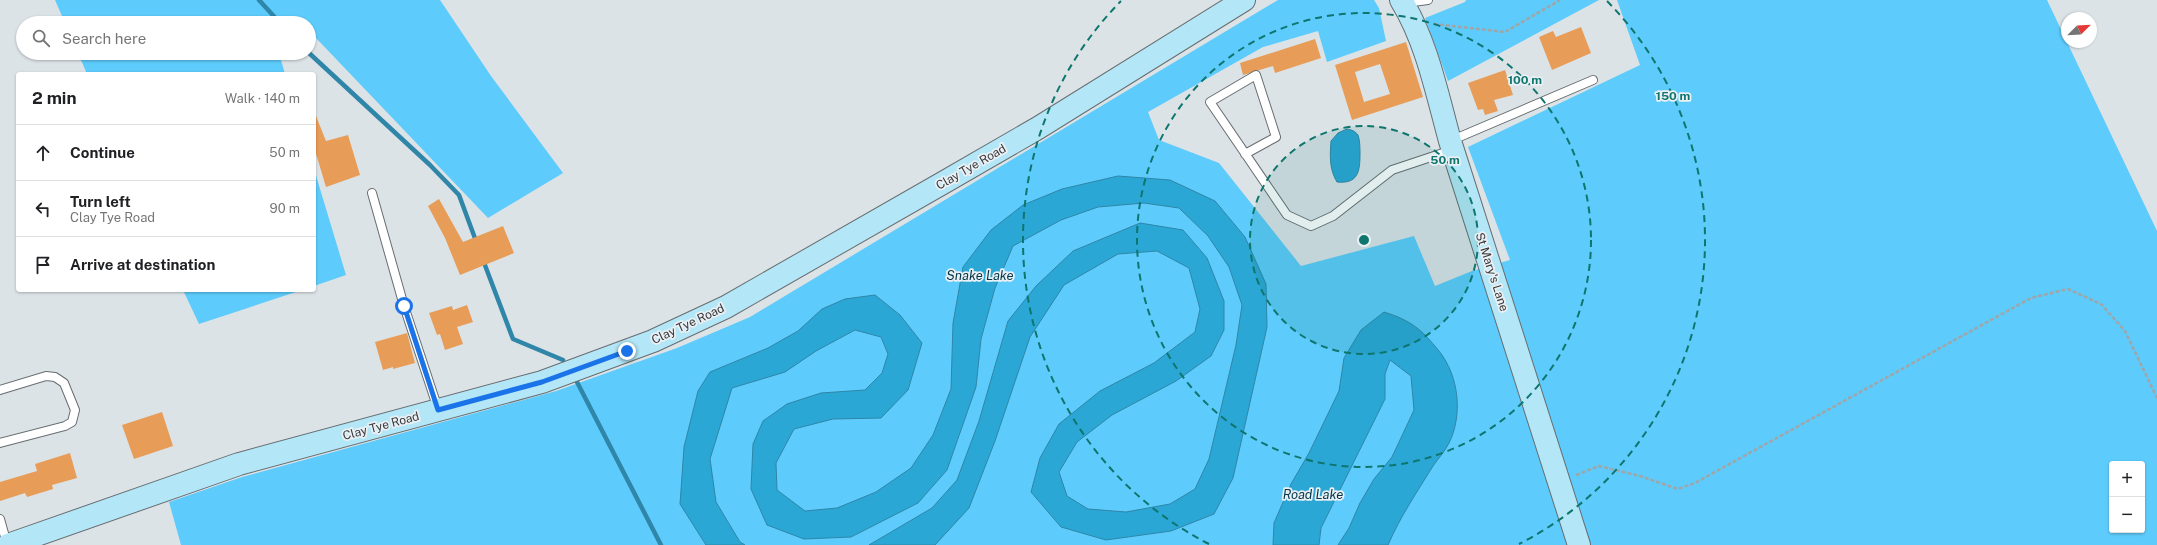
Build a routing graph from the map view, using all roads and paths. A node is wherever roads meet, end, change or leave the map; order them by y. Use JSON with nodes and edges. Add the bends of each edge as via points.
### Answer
{"nodes":[{"id":1,"x":1244,"y":0,"type":"edge"},
{"id":2,"x":1428,"y":0,"type":"edge"},
{"id":3,"x":1560,"y":0,"type":"edge"},
{"id":4,"x":1402,"y":2,"type":"edge"},
{"id":5,"x":1415,"y":25,"type":"junction"},
{"id":6,"x":1593,"y":80,"type":"dead end"},
{"id":7,"x":1451,"y":146,"type":"junction"},
{"id":8,"x":1245,"y":154,"type":"junction"},
{"id":9,"x":372,"y":193,"type":"dead end"},
{"id":10,"x":0,"y":390,"type":"edge"},
{"id":11,"x":2157,"y":398,"type":"edge"},
{"id":12,"x":438,"y":410,"type":"junction"},
{"id":13,"x":0,"y":443,"type":"edge"},
{"id":14,"x":1559,"y":482,"type":"junction"},
{"id":15,"x":0,"y":519,"type":"edge"},
{"id":16,"x":7,"y":545,"type":"edge"},
{"id":17,"x":1579,"y":545,"type":"edge"}],
"edges":[{"from":1,"to":12,"type":"main road","name":"Clay Tye Road","via":[[1031,132],[726,307],[665,336],[542,382]]},
{"from":2,"to":4,"type":"lane"},
{"from":3,"to":5,"type":"path","via":[[1505,32],[1432,24]]},
{"from":4,"to":5,"type":"main road","name":"St Mary's Lane"},
{"from":5,"to":7,"type":"main road","name":"St Mary's Lane"},
{"from":6,"to":7,"type":"lane"},
{"from":7,"to":8,"type":"lane","via":[[1392,170],[1333,216],[1311,226],[1287,215]]},
{"from":7,"to":14,"type":"main road","name":"St Mary's Lane"},
{"from":8,"to":8,"type":"lane","via":[[1210,102],[1256,75],[1276,138]]},
{"from":9,"to":12,"type":"lane","via":[[404,306]]},
{"from":10,"to":13,"type":"lane","via":[[46,376],[55,377],[64,383],[75,410],[72,422],[65,426]]},
{"from":11,"to":14,"type":"path","via":[[2125,331],[2101,304],[2068,289],[2031,298],[1695,483],[1678,489],[1599,466]]},
{"from":12,"to":16,"type":"main road","name":"Clay Tye Road","via":[[239,464]]},
{"from":14,"to":17,"type":"main road","name":"St Mary's Lane"},
{"from":15,"to":16,"type":"lane"}]}
